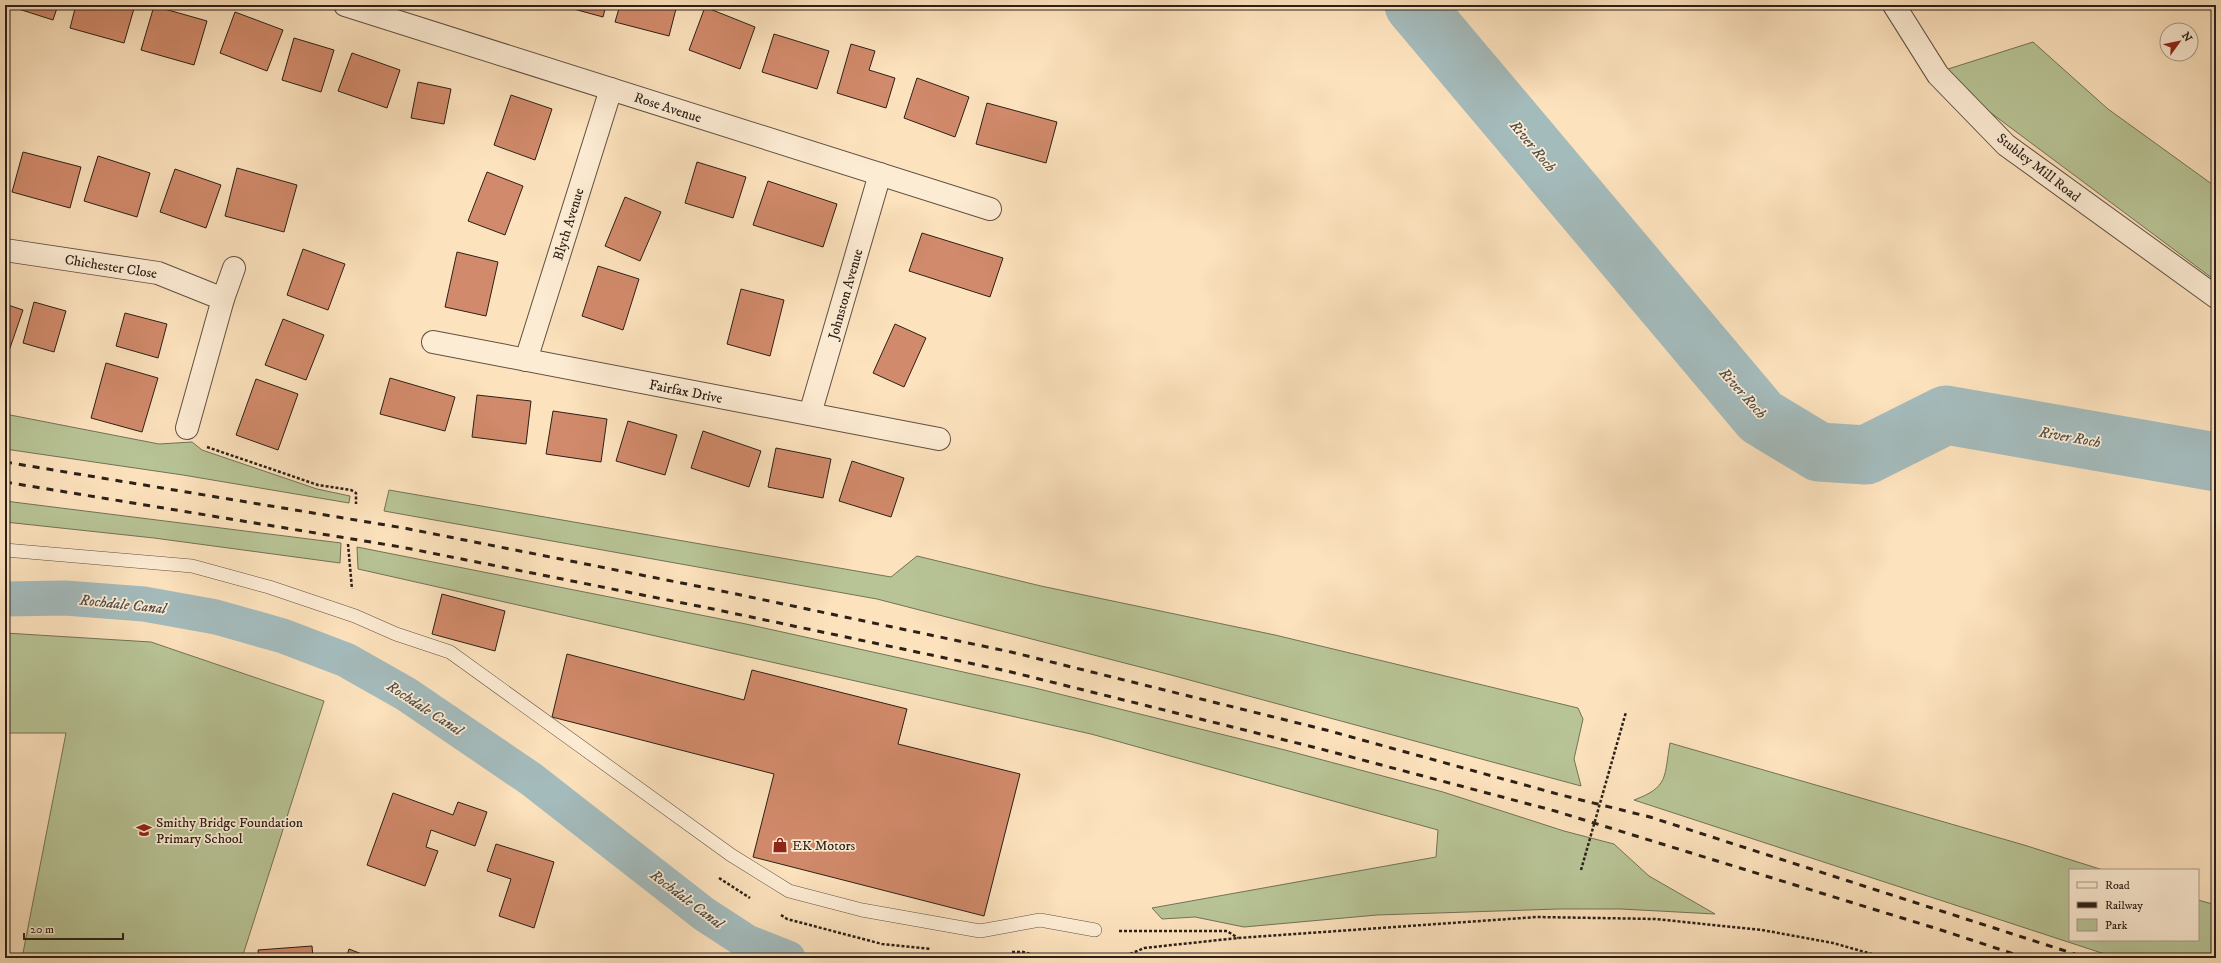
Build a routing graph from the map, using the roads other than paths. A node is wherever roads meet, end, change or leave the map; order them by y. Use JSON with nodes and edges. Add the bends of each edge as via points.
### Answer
{"nodes":[{"id":1,"x":345,"y":5,"type":"edge"},
{"id":2,"x":1894,"y":5,"type":"edge"},
{"id":3,"x":610,"y":89,"type":"junction"},
{"id":4,"x":880,"y":174,"type":"junction"},
{"id":5,"x":990,"y":209,"type":"dead end"},
{"id":6,"x":5,"y":250,"type":"edge"},
{"id":7,"x":234,"y":268,"type":"dead end"},
{"id":8,"x":2216,"y":297,"type":"edge"},
{"id":9,"x":223,"y":300,"type":"junction"},
{"id":10,"x":433,"y":342,"type":"dead end"},
{"id":11,"x":526,"y":360,"type":"junction"},
{"id":12,"x":810,"y":414,"type":"junction"},
{"id":13,"x":188,"y":428,"type":"road end"},
{"id":14,"x":939,"y":439,"type":"dead end"},
{"id":15,"x":5,"y":550,"type":"edge"},
{"id":16,"x":1095,"y":930,"type":"road end"}],
"edges":[{"from":1,"to":3,"type":"street","name":"Rose Avenue"},
{"from":2,"to":8,"type":"street","name":"Stubley Mill Road","via":[[1938,75],[2006,144]]},
{"from":3,"to":4,"type":"street","name":"Rose Avenue"},
{"from":3,"to":11,"type":"street","name":"Blyth Avenue"},
{"from":4,"to":5,"type":"street","name":"Rose Avenue"},
{"from":4,"to":12,"type":"street","name":"Johnston Avenue"},
{"from":6,"to":9,"type":"street","name":"Chichester Close","via":[[158,272]]},
{"from":7,"to":9,"type":"street"},
{"from":9,"to":13,"type":"street"},
{"from":10,"to":11,"type":"street","name":"Fairfax Drive"},
{"from":11,"to":12,"type":"street","name":"Fairfax Drive"},
{"from":12,"to":14,"type":"street","name":"Fairfax Drive"},
{"from":15,"to":16,"type":"lane","via":[[192,566],[269,587],[450,652],[731,855],[789,891],[862,910],[980,931],[1040,920]]}]}
